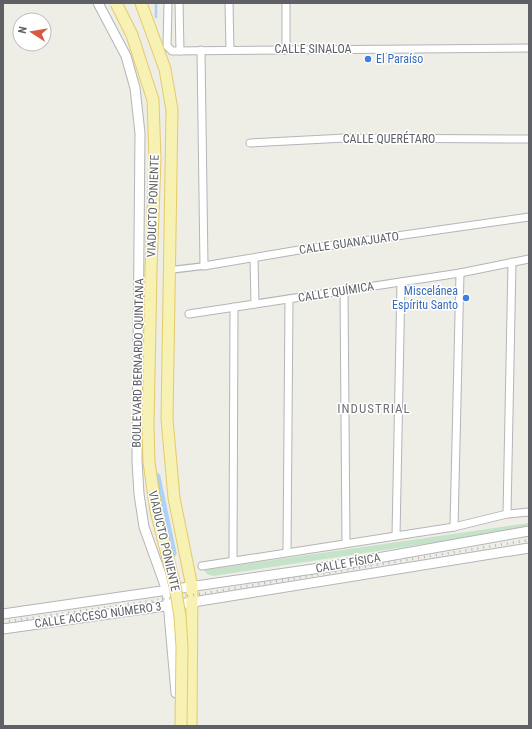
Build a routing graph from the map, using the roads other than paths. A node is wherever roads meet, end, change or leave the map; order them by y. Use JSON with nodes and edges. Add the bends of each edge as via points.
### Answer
{"nodes":[{"id":1,"x":98,"y":3,"type":"edge"},
{"id":2,"x":116,"y":3,"type":"edge"},
{"id":3,"x":141,"y":3,"type":"edge"},
{"id":4,"x":168,"y":3,"type":"edge"},
{"id":5,"x":180,"y":3,"type":"edge"},
{"id":6,"x":229,"y":3,"type":"edge"},
{"id":7,"x":286,"y":3,"type":"edge"},
{"id":8,"x":529,"y":48,"type":"edge"},
{"id":9,"x":202,"y":50,"type":"junction"},
{"id":10,"x":230,"y":50,"type":"junction"},
{"id":11,"x":286,"y":50,"type":"junction"},
{"id":12,"x":180,"y":51,"type":"junction"},
{"id":13,"x":529,"y":139,"type":"edge"},
{"id":14,"x":250,"y":142,"type":"dead end"},
{"id":15,"x":529,"y":218,"type":"edge"},
{"id":16,"x":529,"y":258,"type":"edge"},
{"id":17,"x":254,"y":259,"type":"junction"},
{"id":18,"x":512,"y":262,"type":"junction"},
{"id":19,"x":204,"y":266,"type":"junction"},
{"id":20,"x":170,"y":270,"type":"junction"},
{"id":21,"x":460,"y":274,"type":"junction"},
{"id":22,"x":401,"y":282,"type":"junction"},
{"id":23,"x":344,"y":290,"type":"junction"},
{"id":24,"x":289,"y":299,"type":"junction"},
{"id":25,"x":254,"y":304,"type":"junction"},
{"id":26,"x":234,"y":307,"type":"junction"},
{"id":27,"x":190,"y":314,"type":"dead end"},
{"id":28,"x":529,"y":512,"type":"edge"},
{"id":29,"x":507,"y":514,"type":"junction"},
{"id":30,"x":454,"y":527,"type":"junction"},
{"id":31,"x":529,"y":531,"type":"edge"},
{"id":32,"x":396,"y":536,"type":"junction"},
{"id":33,"x":346,"y":543,"type":"junction"},
{"id":34,"x":529,"y":548,"type":"edge"},
{"id":35,"x":287,"y":552,"type":"junction"},
{"id":36,"x":233,"y":560,"type":"junction"},
{"id":37,"x":202,"y":566,"type":"dead end"},
{"id":38,"x":192,"y":587,"type":"junction"},
{"id":39,"x":167,"y":590,"type":"junction"},
{"id":40,"x":193,"y":602,"type":"junction"},
{"id":41,"x":169,"y":605,"type":"junction"},
{"id":42,"x":3,"y":614,"type":"edge"},
{"id":43,"x":3,"y":628,"type":"edge"},
{"id":44,"x":176,"y":726,"type":"edge"},
{"id":45,"x":181,"y":726,"type":"edge"},
{"id":46,"x":191,"y":726,"type":"edge"}],
"edges":[{"from":1,"to":39,"type":"street","name":"BOULEVARD BERNARDO QUINTANA","via":[[126,56],[135,88],[140,133],[137,468],[144,527]]},
{"from":2,"to":45,"type":"main road","name":"VIADUCTO PONIENTE","bridge":true,"via":[[132,35],[153,100],[155,159],[149,462],[156,511],[180,616]]},
{"from":3,"to":20,"type":"main road","via":[[165,69],[172,110]]},
{"from":4,"to":12,"type":"street","name":"CALLE SINALOA","via":[[167,46],[169,50]]},
{"from":5,"to":12,"type":"street"},
{"from":6,"to":10,"type":"street"},
{"from":7,"to":11,"type":"street"},
{"from":8,"to":11,"type":"street","name":"CALLE SINALOA"},
{"from":9,"to":10,"type":"street","name":"CALLE SINALOA"},
{"from":9,"to":12,"type":"street","name":"CALLE SINALOA"},
{"from":9,"to":19,"type":"street"},
{"from":10,"to":11,"type":"street","name":"CALLE SINALOA"},
{"from":13,"to":14,"type":"street","name":"CALLE QUERÉTARO","via":[[345,138]]},
{"from":15,"to":17,"type":"street","name":"CALLE GUANAJUATO","via":[[299,250]]},
{"from":16,"to":18,"type":"street","name":"CALLE QUÍMICA"},
{"from":17,"to":19,"type":"street","name":"CALLE GUANAJUATO"},
{"from":17,"to":25,"type":"street"},
{"from":18,"to":21,"type":"street","name":"CALLE QUÍMICA"},
{"from":18,"to":29,"type":"street"},
{"from":19,"to":20,"type":"street","name":"CALLE GUANAJUATO"},
{"from":20,"to":38,"type":"main road","via":[[167,419],[174,498]]},
{"from":21,"to":22,"type":"street","name":"CALLE QUÍMICA"},
{"from":21,"to":30,"type":"street"},
{"from":22,"to":23,"type":"street","name":"CALLE QUÍMICA"},
{"from":22,"to":32,"type":"street"},
{"from":23,"to":24,"type":"street","name":"CALLE QUÍMICA"},
{"from":23,"to":33,"type":"street"},
{"from":24,"to":25,"type":"street","name":"CALLE QUÍMICA"},
{"from":24,"to":35,"type":"street"},
{"from":25,"to":26,"type":"street","name":"CALLE QUÍMICA"},
{"from":26,"to":27,"type":"street","name":"CALLE QUÍMICA"},
{"from":26,"to":36,"type":"street"},
{"from":28,"to":29,"type":"street","name":"CALLE FÍSICA"},
{"from":29,"to":30,"type":"street","name":"CALLE FÍSICA"},
{"from":30,"to":32,"type":"street","name":"CALLE FÍSICA"},
{"from":31,"to":38,"type":"street","name":"CALLE FÍSICA","via":[[327,567]]},
{"from":32,"to":33,"type":"street","name":"CALLE FÍSICA"},
{"from":33,"to":35,"type":"street","name":"CALLE FÍSICA"},
{"from":34,"to":40,"type":"street","name":"CALLE ACCESO NÚMERO 3"},
{"from":35,"to":36,"type":"street","name":"CALLE FÍSICA"},
{"from":36,"to":37,"type":"street","name":"CALLE FÍSICA"},
{"from":38,"to":39,"type":"street","name":"CALLE FÍSICA"},
{"from":38,"to":40,"type":"main road"},
{"from":39,"to":41,"type":"street","name":"BOULEVARD BERNARDO QUINTANA"},
{"from":39,"to":42,"type":"street","name":"CALLE ACCESO NÚMERO 3"},
{"from":40,"to":41,"type":"street","name":"CALLE ACCESO NÚMERO 3"},
{"from":40,"to":46,"type":"main road"},
{"from":41,"to":43,"type":"street","name":"CALLE ACCESO NÚMERO 3"},
{"from":41,"to":44,"type":"street","name":"BOULEVARD BERNARDO QUINTANA","via":[[176,681]]}]}
